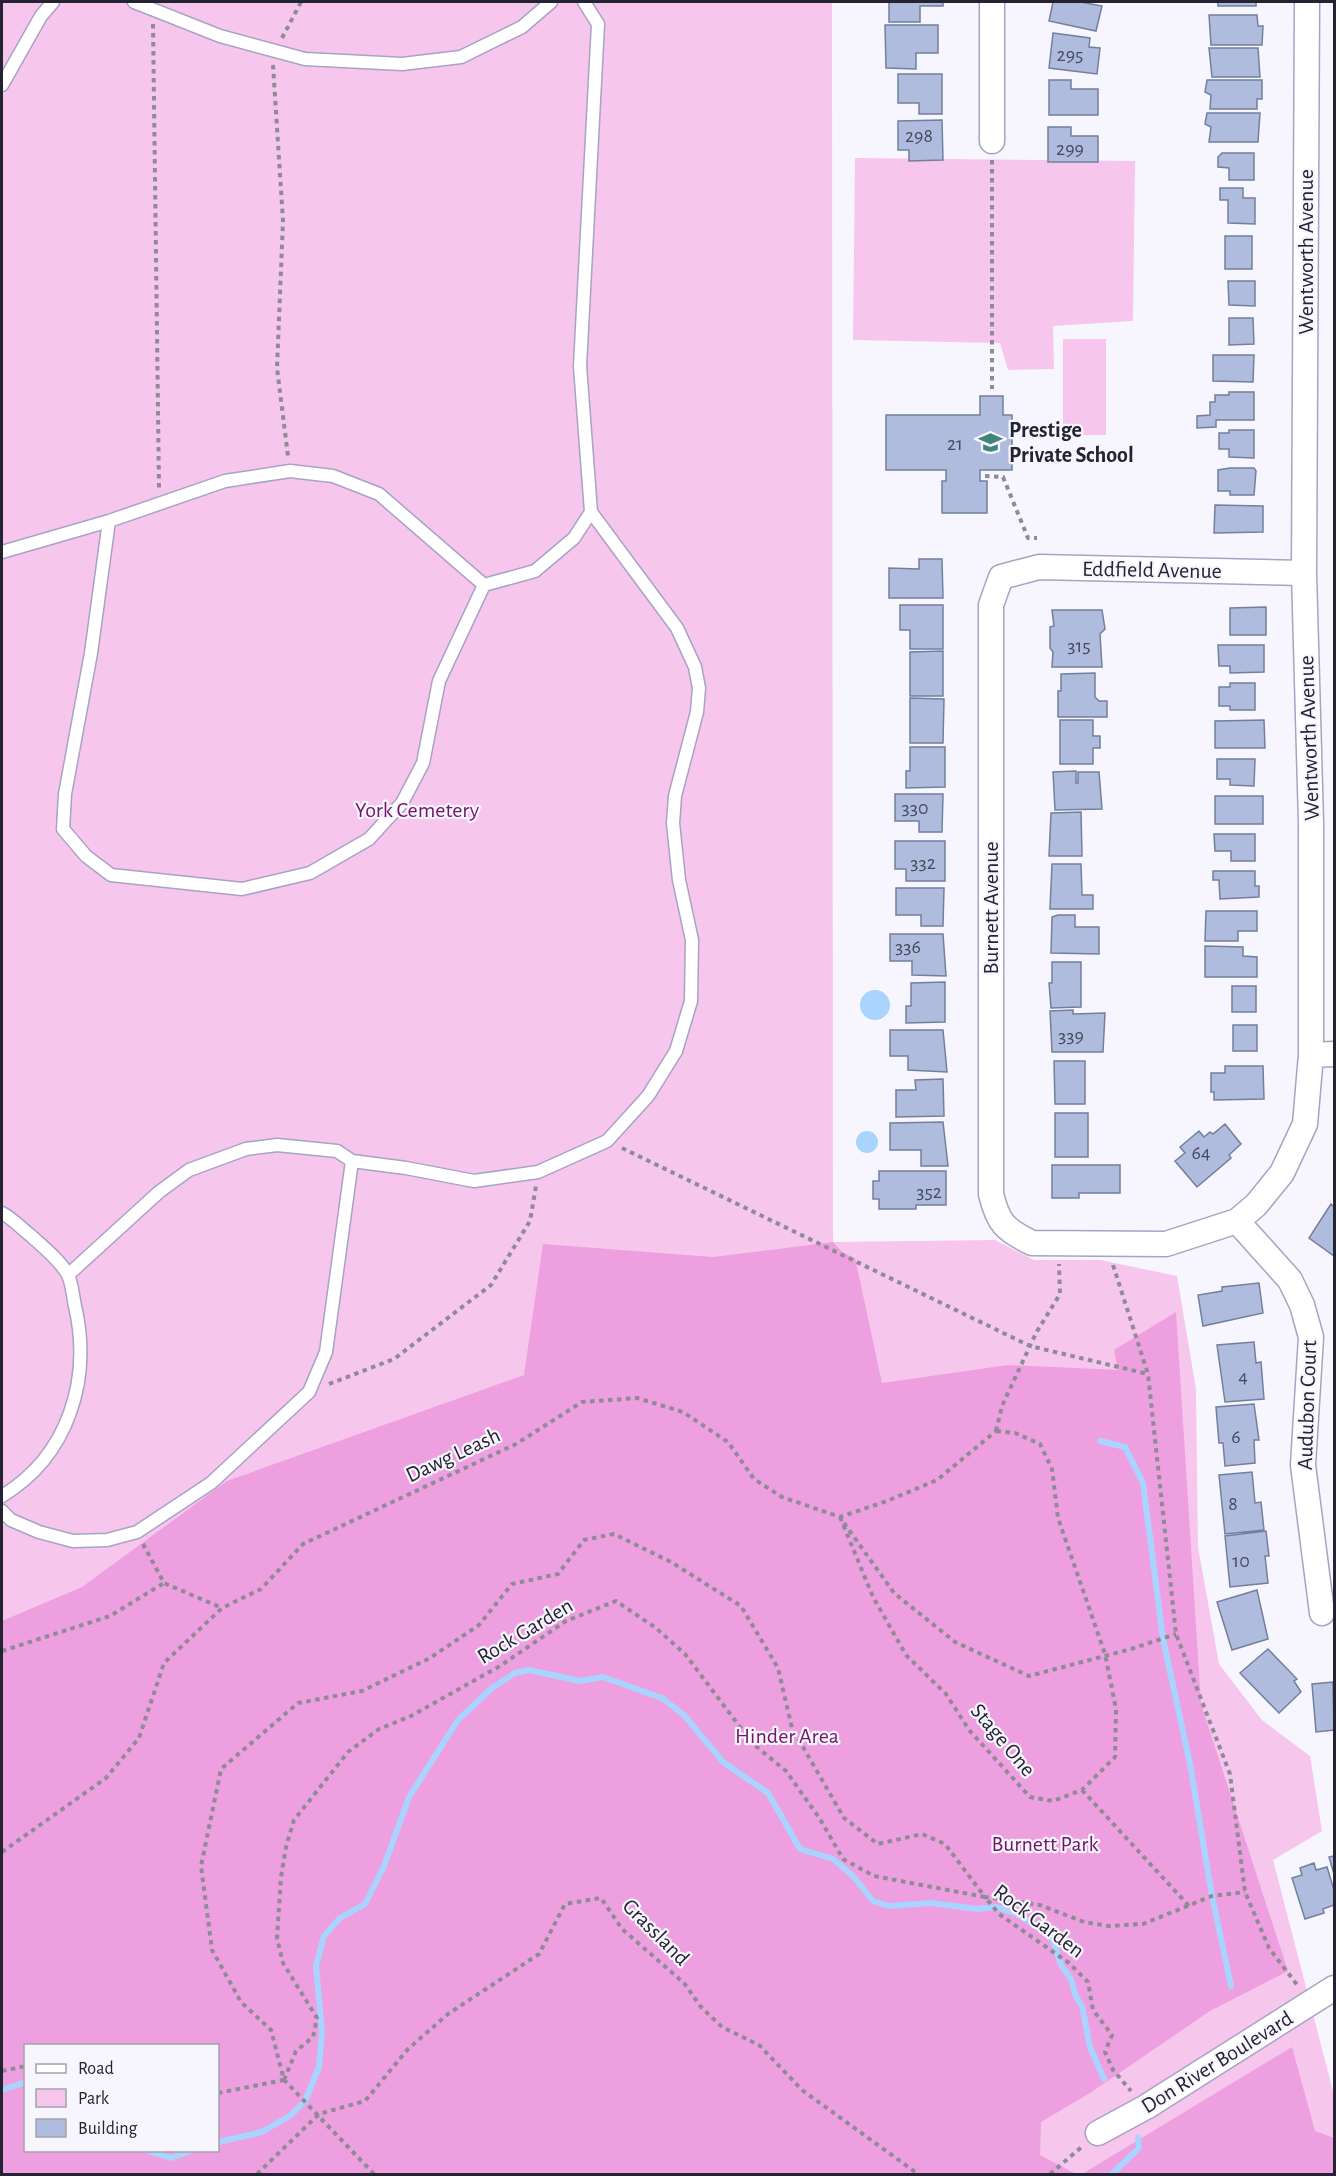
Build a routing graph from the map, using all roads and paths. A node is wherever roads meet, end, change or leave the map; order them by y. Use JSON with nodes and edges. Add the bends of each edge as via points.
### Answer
{"nodes":[{"id":1,"x":53,"y":2,"type":"edge"},
{"id":2,"x":135,"y":2,"type":"edge"},
{"id":3,"x":301,"y":2,"type":"edge"},
{"id":4,"x":551,"y":2,"type":"edge"},
{"id":5,"x":584,"y":2,"type":"edge"},
{"id":6,"x":992,"y":2,"type":"edge"},
{"id":7,"x":1307,"y":2,"type":"edge"},
{"id":8,"x":153,"y":9,"type":"junction"},
{"id":9,"x":279,"y":44,"type":"dead end"},
{"id":10,"x":273,"y":63,"type":"dead end"},
{"id":11,"x":2,"y":85,"type":"edge"},
{"id":12,"x":992,"y":141,"type":"joint"},
{"id":13,"x":992,"y":388,"type":"dead end"},
{"id":14,"x":290,"y":471,"type":"junction"},
{"id":15,"x":985,"y":476,"type":"dead end"},
{"id":16,"x":159,"y":503,"type":"junction"},
{"id":17,"x":591,"y":512,"type":"junction"},
{"id":18,"x":109,"y":520,"type":"junction"},
{"id":19,"x":1038,"y":538,"type":"dead end"},
{"id":20,"x":2,"y":552,"type":"edge"},
{"id":21,"x":1304,"y":573,"type":"junction"},
{"id":22,"x":1001,"y":577,"type":"joint"},
{"id":23,"x":484,"y":585,"type":"junction"},
{"id":24,"x":1311,"y":1054,"type":"junction"},
{"id":25,"x":1335,"y":1054,"type":"edge"},
{"id":26,"x":607,"y":1141,"type":"junction"},
{"id":27,"x":352,"y":1161,"type":"junction"},
{"id":28,"x":538,"y":1172,"type":"junction"},
{"id":29,"x":2,"y":1213,"type":"edge"},
{"id":30,"x":1237,"y":1221,"type":"junction"},
{"id":31,"x":1013,"y":1234,"type":"joint"},
{"id":32,"x":1058,"y":1244,"type":"junction"},
{"id":33,"x":1106,"y":1244,"type":"junction"},
{"id":34,"x":68,"y":1275,"type":"junction"},
{"id":35,"x":1030,"y":1346,"type":"junction"},
{"id":36,"x":1148,"y":1374,"type":"junction"},
{"id":37,"x":309,"y":1392,"type":"junction"},
{"id":38,"x":996,"y":1431,"type":"junction"},
{"id":39,"x":2,"y":1496,"type":"edge"},
{"id":40,"x":2,"y":1511,"type":"edge"},
{"id":41,"x":840,"y":1517,"type":"junction"},
{"id":42,"x":137,"y":1532,"type":"junction"},
{"id":43,"x":164,"y":1583,"type":"junction"},
{"id":44,"x":222,"y":1608,"type":"junction"},
{"id":45,"x":1322,"y":1613,"type":"dead end"},
{"id":46,"x":1176,"y":1634,"type":"junction"},
{"id":47,"x":2,"y":1651,"type":"edge"},
{"id":48,"x":1105,"y":1654,"type":"junction"},
{"id":49,"x":1082,"y":1790,"type":"junction"},
{"id":50,"x":2,"y":1852,"type":"edge"},
{"id":51,"x":1245,"y":1892,"type":"junction"},
{"id":52,"x":985,"y":1897,"type":"junction"},
{"id":53,"x":1189,"y":1906,"type":"junction"},
{"id":54,"x":1335,"y":1988,"type":"edge"},
{"id":55,"x":1311,"y":2004,"type":"junction"},
{"id":56,"x":24,"y":2066,"type":"edge"},
{"id":57,"x":2,"y":2071,"type":"edge"},
{"id":58,"x":284,"y":2080,"type":"junction"},
{"id":59,"x":219,"y":2093,"type":"edge"},
{"id":60,"x":1146,"y":2107,"type":"junction"},
{"id":61,"x":319,"y":2114,"type":"junction"},
{"id":62,"x":1098,"y":2133,"type":"joint"},
{"id":63,"x":257,"y":2175,"type":"edge"},
{"id":64,"x":374,"y":2175,"type":"edge"},
{"id":65,"x":918,"y":2175,"type":"edge"},
{"id":66,"x":1050,"y":2175,"type":"edge"}],
"edges":[{"from":1,"to":11,"type":"lane"},
{"from":2,"to":8,"type":"lane"},
{"from":3,"to":9,"type":"path"},
{"from":4,"to":8,"type":"lane","via":[[522,27],[461,57],[402,64],[305,59],[220,36]]},
{"from":5,"to":17,"type":"lane","via":[[598,24],[580,366]]},
{"from":6,"to":12,"type":"street"},
{"from":7,"to":21,"type":"street","name":"Wentworth Avenue"},
{"from":8,"to":16,"type":"path"},
{"from":10,"to":14,"type":"path","via":[[283,221],[278,368]]},
{"from":12,"to":13,"type":"path"},
{"from":14,"to":16,"type":"lane","via":[[225,481]]},
{"from":14,"to":23,"type":"lane","via":[[333,476],[379,494]]},
{"from":15,"to":19,"type":"path","via":[[1003,477],[1028,538]]},
{"from":16,"to":18,"type":"lane"},
{"from":17,"to":23,"type":"lane","via":[[574,538],[535,571]]},
{"from":17,"to":26,"type":"lane","via":[[677,628],[695,668],[699,688],[673,823],[677,868],[693,940],[691,1001],[670,1060],[648,1096]]},
{"from":18,"to":20,"type":"lane"},
{"from":18,"to":23,"type":"lane","via":[[91,653],[65,794],[63,829],[86,856],[111,875],[242,889],[310,873],[369,839],[402,803],[423,763],[439,681]]},
{"from":21,"to":22,"type":"street","name":"Eddfield Avenue","via":[[1039,567]]},
{"from":21,"to":24,"type":"street","name":"Wentworth Avenue","via":[[1311,823]]},
{"from":22,"to":31,"type":"street","name":"Burnett Avenue","via":[[991,605],[991,1194],[996,1217]]},
{"from":24,"to":25,"type":"street"},
{"from":24,"to":30,"type":"street","name":"Wentworth Avenue","via":[[1305,1124],[1282,1173]]},
{"from":26,"to":28,"type":"lane"},
{"from":26,"to":35,"type":"path"},
{"from":27,"to":28,"type":"lane","via":[[474,1181]]},
{"from":27,"to":34,"type":"lane","via":[[338,1151],[277,1145],[246,1149],[189,1170],[159,1192]]},
{"from":27,"to":37,"type":"lane","via":[[326,1352]]},
{"from":28,"to":37,"type":"path","via":[[530,1221],[491,1285],[394,1359]]},
{"from":29,"to":34,"type":"lane","via":[[40,1244]]},
{"from":30,"to":33,"type":"street","name":"Wentworth Avenue","via":[[1166,1244]]},
{"from":30,"to":45,"type":"street","name":"Audubon Court","via":[[1290,1280],[1311,1337],[1303,1465]]},
{"from":31,"to":32,"type":"street","name":"Wentworth Avenue","via":[[1032,1243]]},
{"from":32,"to":33,"type":"street","name":"Wentworth Avenue"},
{"from":32,"to":35,"type":"path","via":[[1060,1294]]},
{"from":33,"to":36,"type":"path"},
{"from":34,"to":39,"type":"lane","via":[[82,1358],[77,1396],[62,1433],[40,1465]]},
{"from":35,"to":36,"type":"path"},
{"from":35,"to":38,"type":"path","via":[[1002,1406]]},
{"from":36,"to":46,"type":"path"},
{"from":37,"to":42,"type":"lane","via":[[211,1483]]},
{"from":38,"to":41,"type":"path","via":[[937,1480]]},
{"from":38,"to":48,"type":"path","name":"Stage One","via":[[1015,1433],[1040,1444],[1052,1469],[1058,1518]]},
{"from":40,"to":42,"type":"lane","via":[[11,1520],[39,1532],[73,1541],[107,1540]]},
{"from":41,"to":44,"type":"path","name":"Dawg Leash","via":[[782,1497],[754,1479],[728,1442],[683,1412],[637,1398],[582,1402],[516,1444],[303,1544],[261,1589]]},
{"from":41,"to":48,"type":"path","via":[[894,1593],[955,1642],[1029,1676]]},
{"from":41,"to":49,"type":"path","name":"Stage One","via":[[873,1597],[906,1655],[946,1694],[969,1730],[1030,1797],[1053,1800]]},
{"from":42,"to":43,"type":"path"},
{"from":43,"to":44,"type":"path"},
{"from":43,"to":47,"type":"path","via":[[110,1616]]},
{"from":44,"to":50,"type":"path","name":"Dawg Leash","via":[[164,1663],[139,1738],[106,1778]]},
{"from":46,"to":48,"type":"path"},
{"from":46,"to":51,"type":"path","via":[[1230,1774]]},
{"from":48,"to":49,"type":"path","name":"Stage One","via":[[1116,1708],[1115,1757]]},
{"from":49,"to":53,"type":"path"},
{"from":51,"to":53,"type":"path","via":[[1212,1896]]},
{"from":51,"to":55,"type":"path","via":[[1269,1948]]},
{"from":52,"to":53,"type":"path","via":[[1040,1905],[1084,1922],[1108,1926],[1143,1924]]},
{"from":52,"to":58,"type":"path","name":"Rock Garden","via":[[874,1876],[843,1859],[786,1771],[752,1743],[685,1654],[616,1601],[566,1621],[501,1666],[411,1716],[379,1729],[348,1752],[294,1820],[281,1877],[278,1938],[283,1963],[317,2018],[313,2037],[296,2051]]},
{"from":52,"to":58,"type":"path","via":[[945,1844],[922,1834],[878,1844],[844,1818],[792,1728],[778,1668],[741,1606],[671,1562],[614,1534],[584,1540],[558,1574],[512,1584],[479,1625],[430,1658],[362,1691],[298,1703],[221,1769],[201,1866],[212,1950],[241,2002],[271,2030]]},
{"from":52,"to":60,"type":"path","name":"Rock Garden","via":[[999,1914],[1069,1963],[1088,1982],[1093,2010],[1112,2035],[1105,2052],[1108,2060]]},
{"from":54,"to":55,"type":"street","name":"Don River Boulevard"},
{"from":55,"to":60,"type":"street","name":"Don River Boulevard","via":[[1228,2052]]},
{"from":56,"to":57,"type":"path"},
{"from":58,"to":59,"type":"path"},
{"from":58,"to":61,"type":"path"},
{"from":60,"to":62,"type":"street","name":"Don River Boulevard"},
{"from":61,"to":63,"type":"path"},
{"from":61,"to":64,"type":"path"},
{"from":61,"to":65,"type":"path","name":"Grassland","via":[[365,2101],[408,2049],[448,2014],[539,1954],[565,1904],[601,1898],[622,1929],[684,1983],[722,2027],[759,2045],[802,2090]]},
{"from":62,"to":66,"type":"path"}]}
